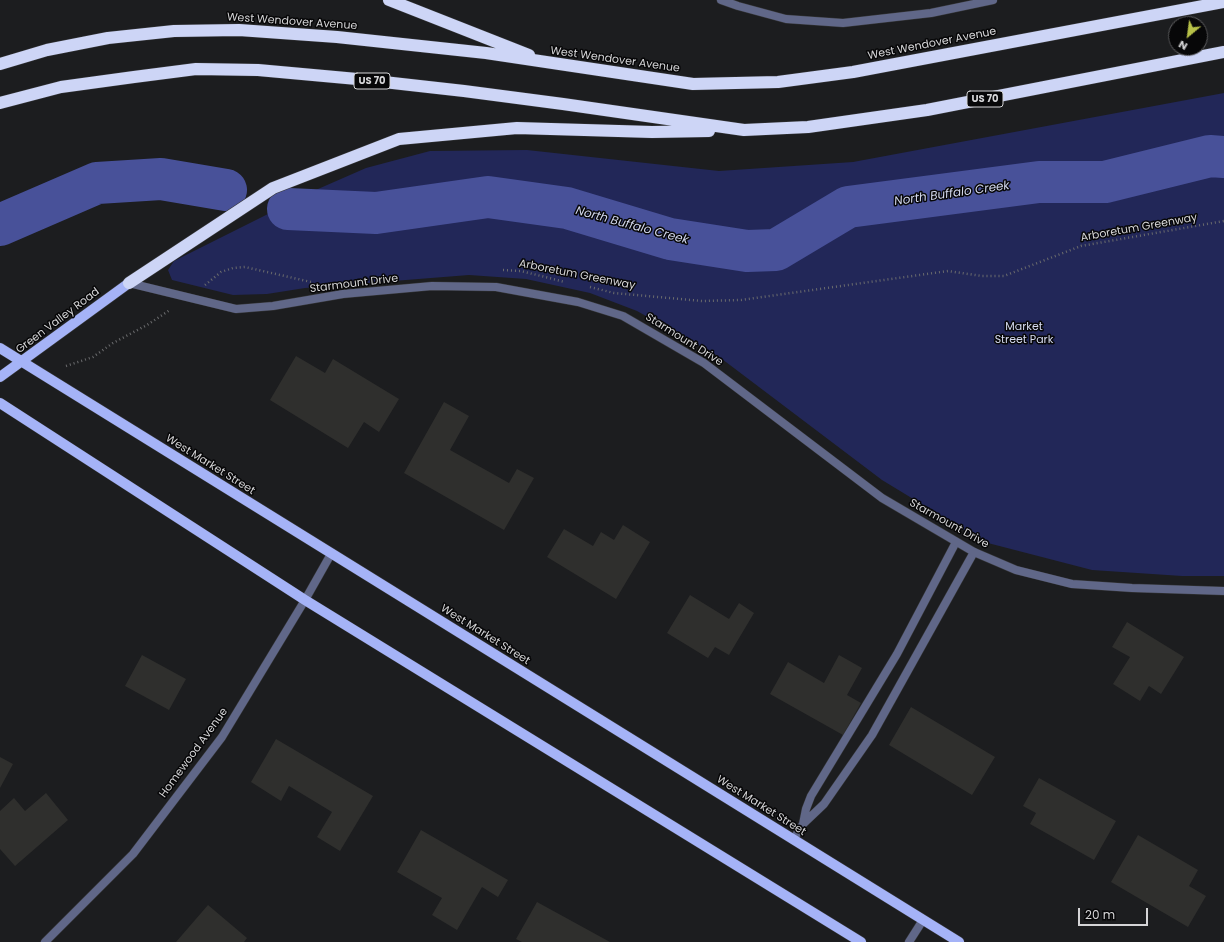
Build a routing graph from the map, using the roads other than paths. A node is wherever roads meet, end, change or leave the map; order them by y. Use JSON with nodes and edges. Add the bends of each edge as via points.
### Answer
{"nodes":[{"id":1,"x":389,"y":0,"type":"edge"},
{"id":2,"x":721,"y":0,"type":"edge"},
{"id":3,"x":993,"y":0,"type":"edge"},
{"id":4,"x":1224,"y":2,"type":"edge"},
{"id":5,"x":1224,"y":52,"type":"edge"},
{"id":6,"x":0,"y":64,"type":"edge"},
{"id":7,"x":551,"y":64,"type":"junction"},
{"id":8,"x":0,"y":102,"type":"edge"},
{"id":9,"x":744,"y":130,"type":"junction"},
{"id":10,"x":129,"y":283,"type":"junction"},
{"id":11,"x":0,"y":348,"type":"edge"},
{"id":12,"x":22,"y":362,"type":"junction"},
{"id":13,"x":0,"y":377,"type":"edge"},
{"id":14,"x":0,"y":403,"type":"edge"},
{"id":15,"x":956,"y":542,"type":"junction"},
{"id":16,"x":974,"y":552,"type":"junction"},
{"id":17,"x":331,"y":554,"type":"junction"},
{"id":18,"x":1224,"y":592,"type":"edge"},
{"id":19,"x":305,"y":600,"type":"junction"},
{"id":20,"x":803,"y":824,"type":"junction"},
{"id":21,"x":793,"y":840,"type":"junction"},
{"id":22,"x":923,"y":920,"type":"junction"},
{"id":23,"x":45,"y":942,"type":"edge"},
{"id":24,"x":861,"y":942,"type":"edge"},
{"id":25,"x":909,"y":942,"type":"edge"},
{"id":26,"x":958,"y":942,"type":"edge"}],
"edges":[{"from":1,"to":7,"type":"highway"},
{"from":2,"to":3,"type":"street","via":[[786,19],[843,23],[931,13]]},
{"from":4,"to":7,"type":"highway","name":"West Wendover Avenue","via":[[853,72],[778,82],[692,84]]},
{"from":5,"to":9,"type":"highway","number":"US 70","via":[[927,110],[808,127]]},
{"from":6,"to":7,"type":"highway","name":"West Wendover Avenue","via":[[47,50],[108,38],[174,31],[232,30],[337,37],[486,53]]},
{"from":8,"to":9,"type":"highway","number":"US 70","via":[[61,87],[196,69],[258,70],[464,91]]},
{"from":9,"to":10,"type":"highway","via":[[652,132],[517,128],[399,139],[273,188]]},
{"from":10,"to":12,"type":"main road","name":"Green Valley Road"},
{"from":10,"to":15,"type":"street","name":"Starmount Drive","via":[[236,309],[273,306],[343,294],[432,286],[496,287],[578,302],[624,316],[704,363],[882,498]]},
{"from":11,"to":12,"type":"main road","name":"West Market Street"},
{"from":12,"to":13,"type":"main road","name":"Green Valley Road"},
{"from":12,"to":17,"type":"main road","name":"West Market Street"},
{"from":14,"to":19,"type":"main road"},
{"from":15,"to":16,"type":"street","name":"Starmount Drive"},
{"from":15,"to":20,"type":"street","via":[[897,654],[811,796]]},
{"from":16,"to":18,"type":"street","name":"Starmount Drive","via":[[1016,570],[1072,584]]},
{"from":16,"to":20,"type":"street","via":[[872,735],[824,804]]},
{"from":17,"to":19,"type":"street","name":"Homewood Avenue"},
{"from":17,"to":21,"type":"main road","name":"West Market Street"},
{"from":19,"to":23,"type":"street","name":"Homewood Avenue","via":[[222,737],[138,848]]},
{"from":19,"to":24,"type":"main road"},
{"from":20,"to":21,"type":"street"},
{"from":21,"to":22,"type":"main road","name":"West Market Street"},
{"from":22,"to":25,"type":"street"},
{"from":22,"to":26,"type":"main road","name":"West Market Street"}]}
